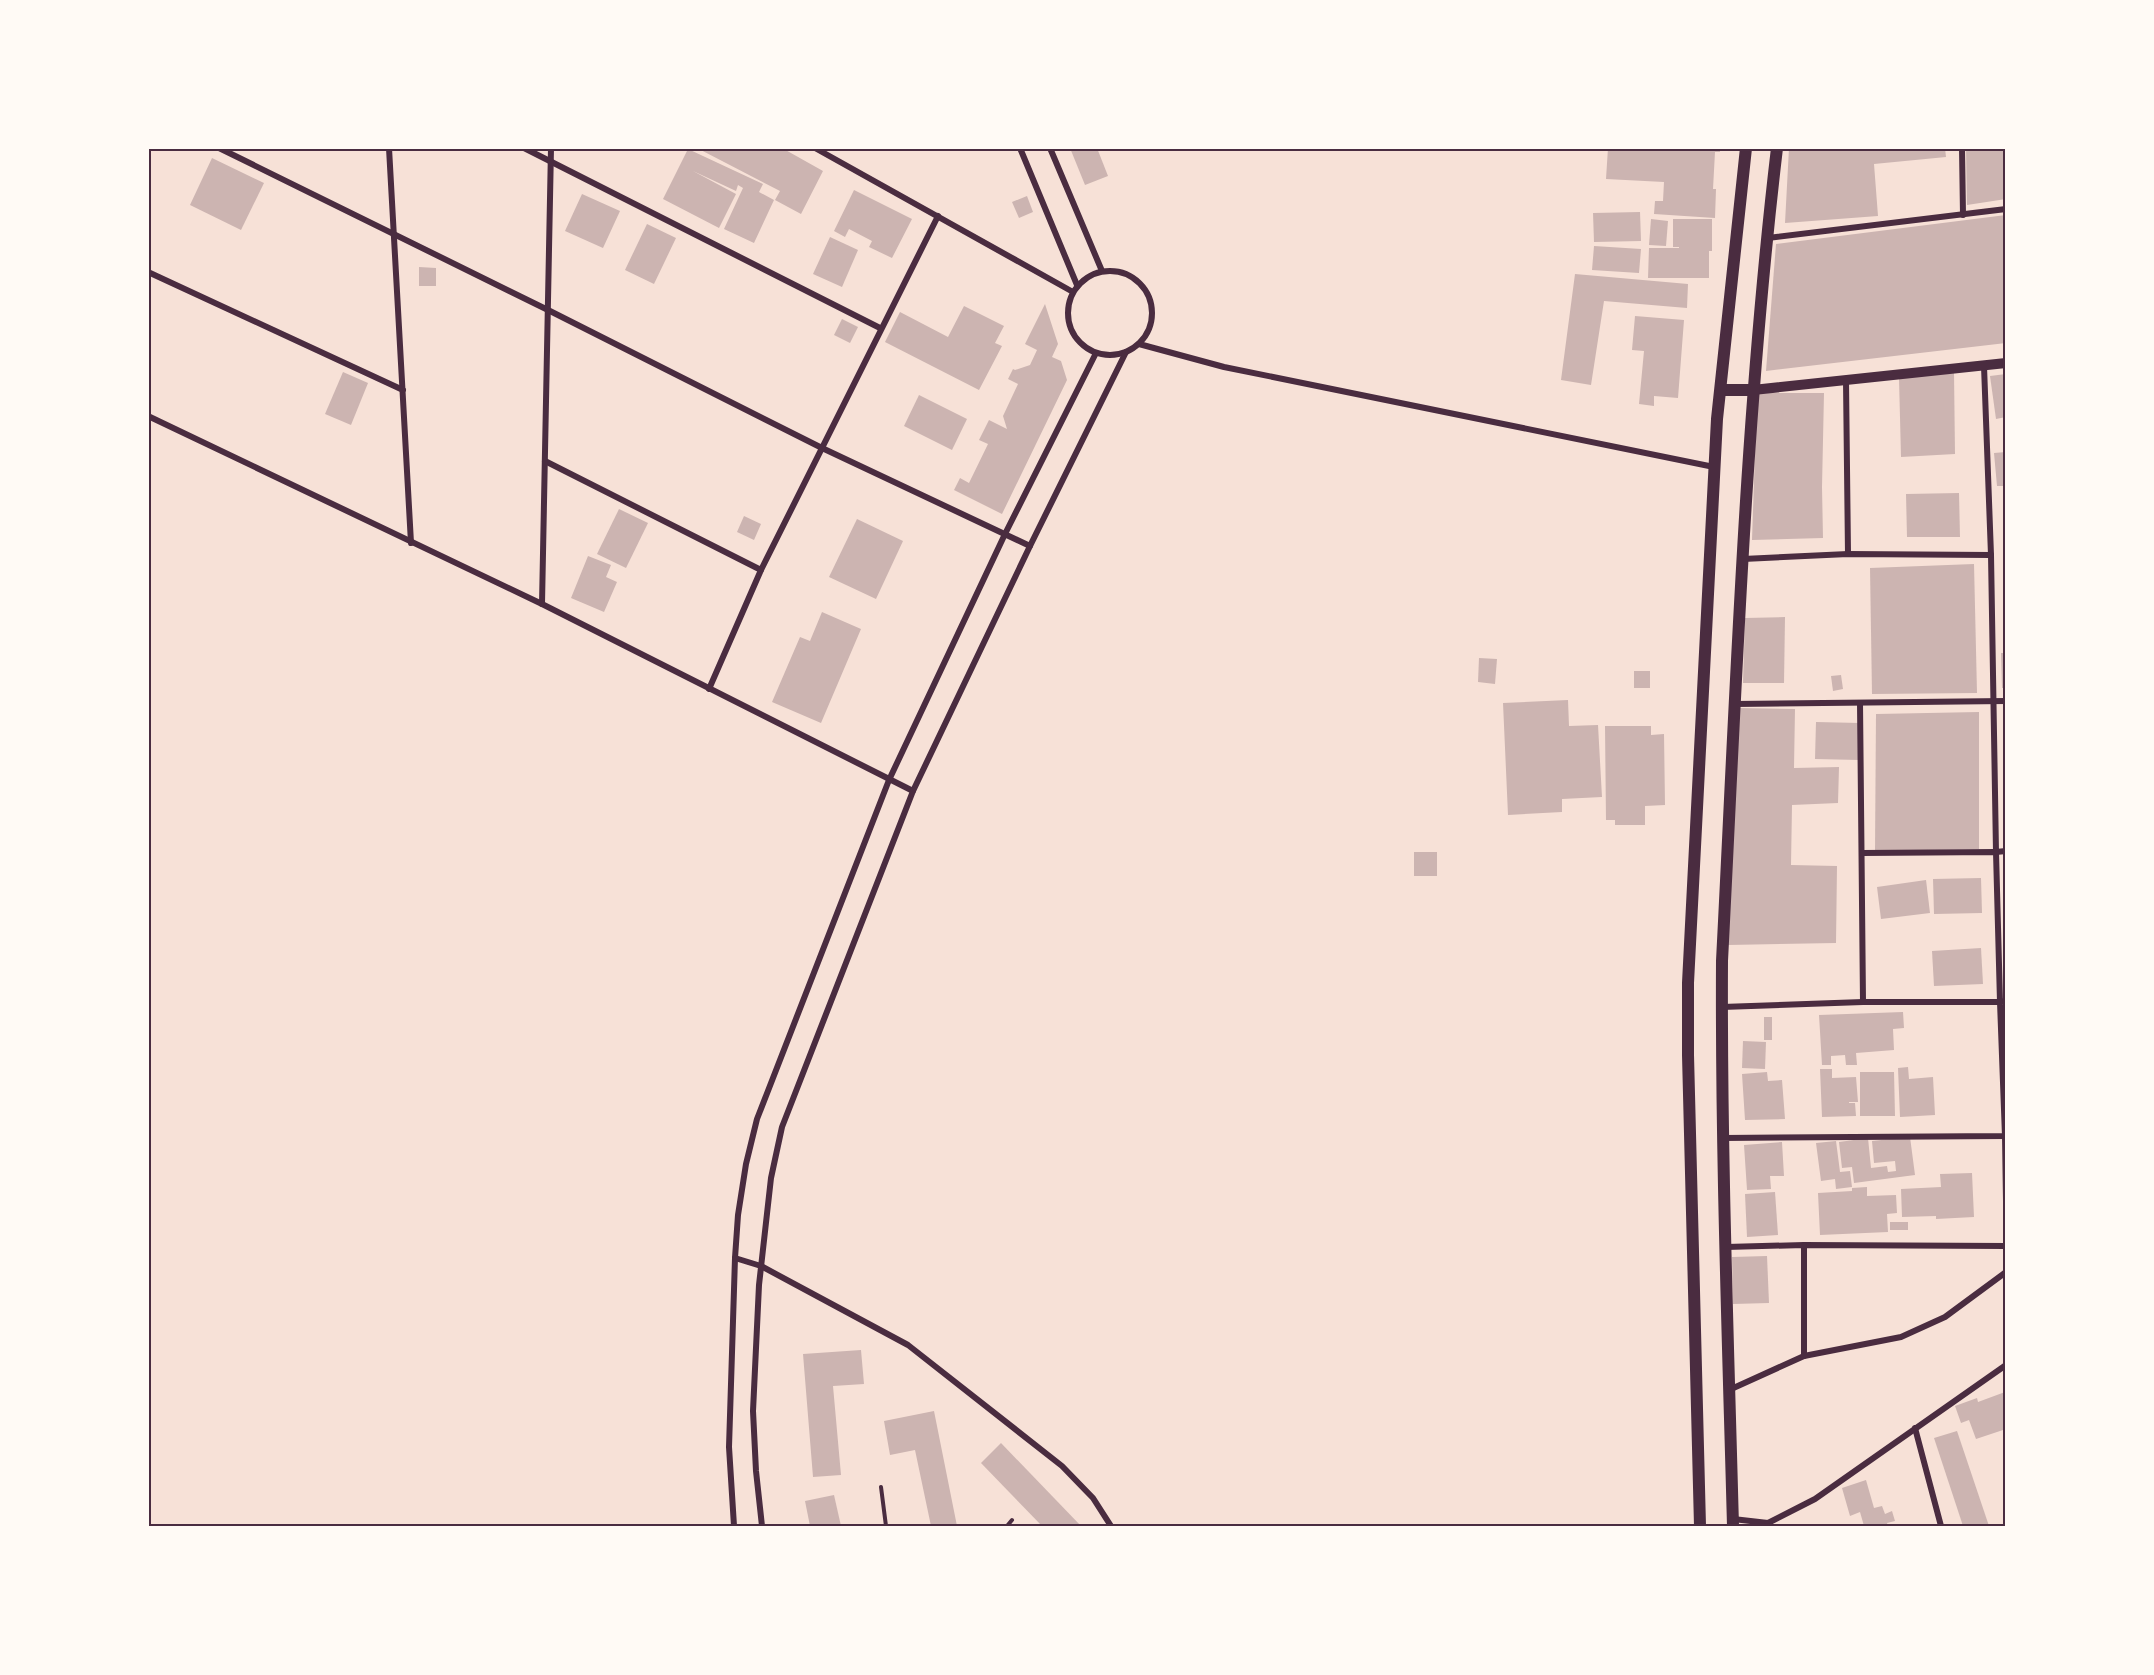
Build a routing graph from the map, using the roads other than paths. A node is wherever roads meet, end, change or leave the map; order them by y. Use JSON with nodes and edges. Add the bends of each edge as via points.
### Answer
{"nodes":[{"id":1,"x":219,"y":148,"type":"edge"},
{"id":2,"x":389,"y":148,"type":"edge"},
{"id":3,"x":524,"y":148,"type":"edge"},
{"id":4,"x":551,"y":148,"type":"edge"},
{"id":5,"x":815,"y":148,"type":"edge"},
{"id":6,"x":1020,"y":148,"type":"edge"},
{"id":7,"x":1050,"y":148,"type":"edge"},
{"id":8,"x":1746,"y":148,"type":"edge"},
{"id":9,"x":1777,"y":148,"type":"edge"},
{"id":10,"x":1962,"y":148,"type":"edge"},
{"id":11,"x":551,"y":162,"type":"junction"},
{"id":12,"x":2006,"y":209,"type":"edge"},
{"id":13,"x":1963,"y":215,"type":"junction"},
{"id":14,"x":938,"y":216,"type":"junction"},
{"id":15,"x":394,"y":234,"type":"junction"},
{"id":16,"x":1766,"y":238,"type":"junction"},
{"id":17,"x":1102,"y":271,"type":"junction"},
{"id":18,"x":148,"y":272,"type":"edge"},
{"id":19,"x":1077,"y":285,"type":"junction"},
{"id":20,"x":1073,"y":292,"type":"junction"},
{"id":21,"x":548,"y":310,"type":"junction"},
{"id":22,"x":880,"y":328,"type":"junction"},
{"id":23,"x":1140,"y":344,"type":"junction"},
{"id":24,"x":1096,"y":352,"type":"junction"},
{"id":25,"x":1126,"y":352,"type":"junction"},
{"id":26,"x":2006,"y":363,"type":"edge"},
{"id":27,"x":1984,"y":366,"type":"junction"},
{"id":28,"x":1846,"y":381,"type":"junction"},
{"id":29,"x":402,"y":390,"type":"junction"},
{"id":30,"x":1721,"y":390,"type":"junction"},
{"id":31,"x":1753,"y":390,"type":"junction"},
{"id":32,"x":148,"y":416,"type":"edge"},
{"id":33,"x":822,"y":448,"type":"junction"},
{"id":34,"x":545,"y":461,"type":"junction"},
{"id":35,"x":1715,"y":467,"type":"junction"},
{"id":36,"x":1005,"y":534,"type":"junction"},
{"id":37,"x":411,"y":543,"type":"junction"},
{"id":38,"x":1030,"y":546,"type":"junction"},
{"id":39,"x":1848,"y":554,"type":"junction"},
{"id":40,"x":1991,"y":555,"type":"junction"},
{"id":41,"x":1743,"y":559,"type":"junction"},
{"id":42,"x":761,"y":570,"type":"junction"},
{"id":43,"x":542,"y":604,"type":"junction"},
{"id":44,"x":709,"y":689,"type":"junction"},
{"id":45,"x":1993,"y":701,"type":"junction"},
{"id":46,"x":2006,"y":701,"type":"edge"},
{"id":47,"x":1860,"y":703,"type":"junction"},
{"id":48,"x":1735,"y":704,"type":"junction"},
{"id":49,"x":889,"y":780,"type":"junction"},
{"id":50,"x":913,"y":791,"type":"junction"},
{"id":51,"x":2006,"y":851,"type":"edge"},
{"id":52,"x":1996,"y":852,"type":"junction"},
{"id":53,"x":1862,"y":853,"type":"junction"},
{"id":54,"x":2003,"y":1001,"type":"edge"},
{"id":55,"x":1863,"y":1002,"type":"junction"},
{"id":56,"x":1722,"y":1007,"type":"junction"},
{"id":57,"x":2005,"y":1136,"type":"edge"},
{"id":58,"x":1724,"y":1138,"type":"junction"},
{"id":59,"x":2006,"y":1201,"type":"edge"},
{"id":60,"x":1804,"y":1245,"type":"junction"},
{"id":61,"x":2006,"y":1246,"type":"edge"},
{"id":62,"x":1725,"y":1247,"type":"junction"},
{"id":63,"x":735,"y":1258,"type":"junction"},
{"id":64,"x":761,"y":1266,"type":"junction"},
{"id":65,"x":2006,"y":1272,"type":"edge"},
{"id":66,"x":1804,"y":1356,"type":"junction"},
{"id":67,"x":2006,"y":1365,"type":"edge"},
{"id":68,"x":1728,"y":1390,"type":"junction"},
{"id":69,"x":1915,"y":1428,"type":"junction"},
{"id":70,"x":881,"y":1487,"type":"dead end"},
{"id":71,"x":1012,"y":1520,"type":"dead end"},
{"id":72,"x":1732,"y":1523,"type":"edge"},
{"id":73,"x":1768,"y":1525,"type":"edge"},
{"id":74,"x":734,"y":1527,"type":"edge"},
{"id":75,"x":762,"y":1527,"type":"edge"},
{"id":76,"x":886,"y":1527,"type":"edge"},
{"id":77,"x":1007,"y":1527,"type":"edge"},
{"id":78,"x":1111,"y":1527,"type":"edge"},
{"id":79,"x":1700,"y":1527,"type":"edge"},
{"id":80,"x":1941,"y":1527,"type":"edge"}],
"edges":[{"from":1,"to":15,"type":"street"},
{"from":2,"to":15,"type":"street"},
{"from":3,"to":11,"type":"street"},
{"from":4,"to":11,"type":"street"},
{"from":5,"to":14,"type":"street"},
{"from":6,"to":19,"type":"street"},
{"from":7,"to":17,"type":"street"},
{"from":8,"to":30,"type":"main road"},
{"from":9,"to":16,"type":"main road"},
{"from":10,"to":13,"type":"street"},
{"from":11,"to":21,"type":"street"},
{"from":11,"to":22,"type":"street"},
{"from":12,"to":13,"type":"street"},
{"from":13,"to":16,"type":"street"},
{"from":14,"to":20,"type":"street"},
{"from":14,"to":22,"type":"street"},
{"from":15,"to":21,"type":"street"},
{"from":15,"to":29,"type":"street"},
{"from":16,"to":31,"type":"main road"},
{"from":17,"to":19,"type":"street"},
{"from":17,"to":23,"type":"street","via":[[1114,270],[1137,279],[1151,299],[1152,323]]},
{"from":18,"to":29,"type":"street"},
{"from":19,"to":20,"type":"street"},
{"from":20,"to":24,"type":"street","via":[[1068,315],[1071,327],[1076,338]]},
{"from":21,"to":33,"type":"street"},
{"from":21,"to":34,"type":"street"},
{"from":22,"to":33,"type":"street"},
{"from":23,"to":25,"type":"street"},
{"from":23,"to":35,"type":"street","via":[[1215,365]]},
{"from":24,"to":25,"type":"street"},
{"from":24,"to":36,"type":"street"},
{"from":25,"to":38,"type":"street"},
{"from":26,"to":27,"type":"street"},
{"from":27,"to":28,"type":"street"},
{"from":27,"to":40,"type":"street"},
{"from":28,"to":31,"type":"street"},
{"from":28,"to":39,"type":"street"},
{"from":29,"to":37,"type":"street"},
{"from":30,"to":31,"type":"main road"},
{"from":30,"to":35,"type":"main road"},
{"from":31,"to":41,"type":"main road"},
{"from":32,"to":37,"type":"street"},
{"from":33,"to":36,"type":"street"},
{"from":33,"to":42,"type":"street"},
{"from":34,"to":42,"type":"street"},
{"from":34,"to":43,"type":"street"},
{"from":35,"to":79,"type":"main road","via":[[1688,983]]},
{"from":36,"to":38,"type":"street"},
{"from":36,"to":49,"type":"street"},
{"from":37,"to":43,"type":"street"},
{"from":38,"to":50,"type":"street"},
{"from":39,"to":40,"type":"street"},
{"from":39,"to":41,"type":"street"},
{"from":40,"to":45,"type":"street"},
{"from":41,"to":48,"type":"main road"},
{"from":42,"to":44,"type":"street"},
{"from":43,"to":44,"type":"street"},
{"from":44,"to":49,"type":"street"},
{"from":45,"to":46,"type":"street"},
{"from":45,"to":47,"type":"street"},
{"from":45,"to":52,"type":"street"},
{"from":47,"to":48,"type":"street"},
{"from":47,"to":53,"type":"street"},
{"from":48,"to":56,"type":"main road"},
{"from":49,"to":50,"type":"street"},
{"from":49,"to":63,"type":"street","via":[[757,1119],[746,1164]]},
{"from":50,"to":64,"type":"street","via":[[782,1127],[771,1178]]},
{"from":51,"to":52,"type":"street"},
{"from":52,"to":53,"type":"street"},
{"from":52,"to":54,"type":"street"},
{"from":53,"to":55,"type":"street"},
{"from":54,"to":55,"type":"street"},
{"from":54,"to":57,"type":"street"},
{"from":55,"to":56,"type":"street"},
{"from":56,"to":58,"type":"main road"},
{"from":57,"to":58,"type":"street"},
{"from":57,"to":59,"type":"street"},
{"from":58,"to":62,"type":"main road"},
{"from":60,"to":61,"type":"street"},
{"from":60,"to":62,"type":"street"},
{"from":60,"to":66,"type":"street"},
{"from":62,"to":68,"type":"main road"},
{"from":63,"to":64,"type":"street"},
{"from":63,"to":74,"type":"street","via":[[729,1448]]},
{"from":64,"to":75,"type":"street","via":[[753,1411]]},
{"from":64,"to":78,"type":"street","via":[[908,1345],[1062,1466],[1093,1498]]},
{"from":65,"to":66,"type":"street","via":[[1945,1317],[1901,1337]]},
{"from":66,"to":68,"type":"street"},
{"from":67,"to":69,"type":"street"},
{"from":68,"to":72,"type":"main road"},
{"from":69,"to":73,"type":"street","via":[[1815,1499]]},
{"from":69,"to":80,"type":"street"},
{"from":70,"to":76,"type":"lane"},
{"from":71,"to":77,"type":"lane"},
{"from":72,"to":73,"type":"street"}]}
